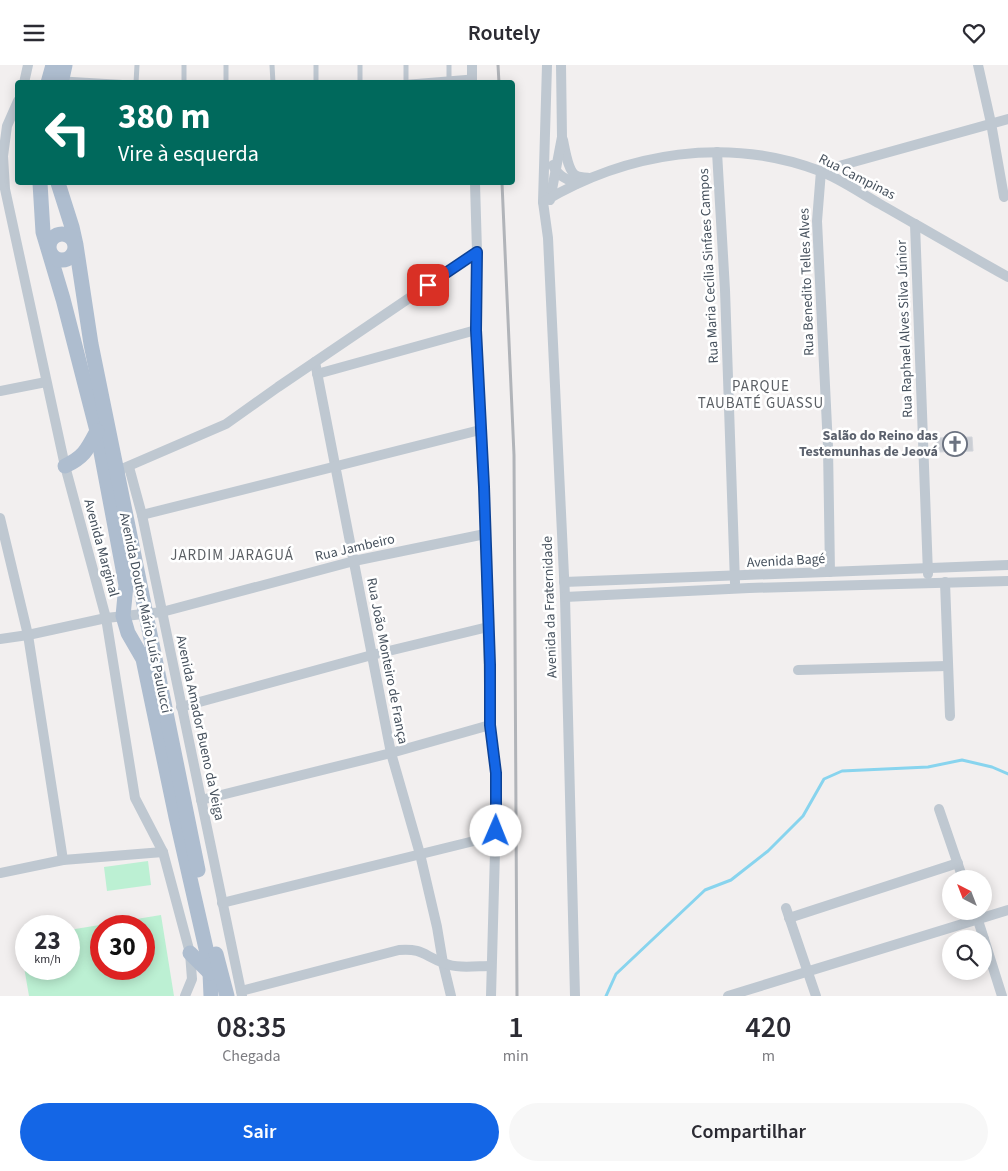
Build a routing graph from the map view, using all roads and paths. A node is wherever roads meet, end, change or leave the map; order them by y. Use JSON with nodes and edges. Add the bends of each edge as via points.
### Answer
{"nodes":[{"id":1,"x":28,"y":65,"type":"edge"},
{"id":2,"x":53,"y":65,"type":"edge"},
{"id":3,"x":137,"y":65,"type":"edge"},
{"id":4,"x":184,"y":65,"type":"edge"},
{"id":5,"x":226,"y":65,"type":"edge"},
{"id":6,"x":272,"y":65,"type":"edge"},
{"id":7,"x":316,"y":65,"type":"edge"},
{"id":8,"x":360,"y":65,"type":"edge"},
{"id":9,"x":406,"y":65,"type":"edge"},
{"id":10,"x":449,"y":65,"type":"edge"},
{"id":11,"x":472,"y":65,"type":"edge"},
{"id":12,"x":547,"y":65,"type":"edge"},
{"id":13,"x":561,"y":65,"type":"edge"},
{"id":14,"x":978,"y":65,"type":"edge"},
{"id":15,"x":59,"y":77,"type":"edge"},
{"id":16,"x":25,"y":80,"type":"edge"},
{"id":17,"x":95,"y":80,"type":"edge"},
{"id":18,"x":136,"y":80,"type":"edge"},
{"id":19,"x":184,"y":80,"type":"edge"},
{"id":20,"x":226,"y":80,"type":"edge"},
{"id":21,"x":273,"y":80,"type":"edge"},
{"id":22,"x":316,"y":80,"type":"edge"},
{"id":23,"x":360,"y":80,"type":"edge"},
{"id":24,"x":406,"y":80,"type":"edge"},
{"id":25,"x":449,"y":80,"type":"edge"},
{"id":26,"x":472,"y":80,"type":"edge"},
{"id":27,"x":15,"y":108,"type":"edge"},
{"id":28,"x":547,"y":110,"type":"junction"},
{"id":29,"x":1008,"y":119,"type":"edge"},
{"id":30,"x":991,"y":123,"type":"junction"},
{"id":31,"x":562,"y":137,"type":"junction"},
{"id":32,"x":3,"y":139,"type":"edge"},
{"id":33,"x":717,"y":152,"type":"junction"},
{"id":34,"x":555,"y":170,"type":"junction"},
{"id":35,"x":821,"y":171,"type":"junction"},
{"id":36,"x":590,"y":178,"type":"junction"},
{"id":37,"x":576,"y":184,"type":"junction"},
{"id":38,"x":40,"y":185,"type":"edge"},
{"id":39,"x":59,"y":185,"type":"edge"},
{"id":40,"x":475,"y":185,"type":"edge"},
{"id":41,"x":1004,"y":197,"type":"dead end"},
{"id":42,"x":547,"y":199,"type":"junction"},
{"id":43,"x":915,"y":224,"type":"junction"},
{"id":44,"x":76,"y":245,"type":"junction"},
{"id":45,"x":49,"y":251,"type":"junction"},
{"id":46,"x":477,"y":252,"type":"junction"},
{"id":47,"x":1008,"y":277,"type":"edge"},
{"id":48,"x":476,"y":330,"type":"junction"},
{"id":49,"x":315,"y":362,"type":"junction"},
{"id":50,"x":317,"y":374,"type":"junction"},
{"id":51,"x":46,"y":382,"type":"junction"},
{"id":52,"x":0,"y":391,"type":"edge"},
{"id":53,"x":480,"y":430,"type":"junction"},
{"id":54,"x":97,"y":431,"type":"junction"},
{"id":55,"x":64,"y":466,"type":"junction"},
{"id":56,"x":335,"y":467,"type":"junction"},
{"id":57,"x":122,"y":469,"type":"junction"},
{"id":58,"x":142,"y":515,"type":"junction"},
{"id":59,"x":0,"y":518,"type":"edge"},
{"id":60,"x":486,"y":534,"type":"junction"},
{"id":61,"x":354,"y":561,"type":"junction"},
{"id":62,"x":1008,"y":565,"type":"edge"},
{"id":63,"x":928,"y":568,"type":"junction"},
{"id":64,"x":830,"y":572,"type":"junction"},
{"id":65,"x":735,"y":577,"type":"junction"},
{"id":66,"x":1008,"y":581,"type":"edge"},
{"id":67,"x":564,"y":582,"type":"junction"},
{"id":68,"x":928,"y":582,"type":"junction"},
{"id":69,"x":945,"y":582,"type":"junction"},
{"id":70,"x":735,"y":589,"type":"junction"},
{"id":71,"x":565,"y":597,"type":"junction"},
{"id":72,"x":162,"y":612,"type":"junction"},
{"id":73,"x":146,"y":615,"type":"junction"},
{"id":74,"x":123,"y":616,"type":"junction"},
{"id":75,"x":106,"y":618,"type":"junction"},
{"id":76,"x":488,"y":627,"type":"junction"},
{"id":77,"x":28,"y":635,"type":"junction"},
{"id":78,"x":0,"y":639,"type":"edge"},
{"id":79,"x":372,"y":655,"type":"junction"},
{"id":80,"x":947,"y":666,"type":"junction"},
{"id":81,"x":798,"y":670,"type":"dead end"},
{"id":82,"x":181,"y":707,"type":"junction"},
{"id":83,"x":950,"y":716,"type":"dead end"},
{"id":84,"x":490,"y":725,"type":"junction"},
{"id":85,"x":391,"y":753,"type":"junction"},
{"id":86,"x":201,"y":800,"type":"junction"},
{"id":87,"x":939,"y":809,"type":"dead end"},
{"id":88,"x":478,"y":840,"type":"dead end"},
{"id":89,"x":163,"y":852,"type":"junction"},
{"id":90,"x":420,"y":854,"type":"junction"},
{"id":91,"x":63,"y":860,"type":"junction"},
{"id":92,"x":958,"y":863,"type":"junction"},
{"id":93,"x":960,"y":870,"type":"edge"},
{"id":94,"x":0,"y":873,"type":"edge"},
{"id":95,"x":222,"y":903,"type":"junction"},
{"id":96,"x":1008,"y":910,"type":"edge"},
{"id":97,"x":992,"y":912,"type":"edge"},
{"id":98,"x":961,"y":920,"type":"edge"},
{"id":99,"x":190,"y":953,"type":"junction"},
{"id":100,"x":443,"y":963,"type":"junction"},
{"id":101,"x":992,"y":964,"type":"edge"},
{"id":102,"x":491,"y":967,"type":"junction"},
{"id":103,"x":808,"y":971,"type":"junction"},
{"id":104,"x":216,"y":976,"type":"junction"},
{"id":105,"x":242,"y":993,"type":"edge"},
{"id":106,"x":185,"y":996,"type":"edge"},
{"id":107,"x":211,"y":996,"type":"edge"},
{"id":108,"x":227,"y":996,"type":"edge"},
{"id":109,"x":451,"y":996,"type":"edge"},
{"id":110,"x":490,"y":996,"type":"edge"},
{"id":111,"x":574,"y":996,"type":"edge"},
{"id":112,"x":728,"y":996,"type":"edge"},
{"id":113,"x":816,"y":996,"type":"edge"},
{"id":114,"x":1002,"y":996,"type":"edge"}],
"edges":[{"from":1,"to":16,"type":"street"},
{"from":2,"to":15,"type":"main road"},
{"from":3,"to":18,"type":"lane"},
{"from":4,"to":19,"type":"lane"},
{"from":5,"to":20,"type":"lane"},
{"from":6,"to":21,"type":"lane"},
{"from":7,"to":22,"type":"lane"},
{"from":8,"to":23,"type":"lane"},
{"from":9,"to":24,"type":"lane"},
{"from":10,"to":25,"type":"lane"},
{"from":11,"to":26,"type":"street"},
{"from":12,"to":28,"type":"street","name":"Avenida da Fraternidade"},
{"from":13,"to":31,"type":"street","name":"Avenida da Fraternidade"},
{"from":14,"to":30,"type":"street"},
{"from":15,"to":17,"type":"lane"},
{"from":27,"to":32,"type":"street","name":"Avenida Marginal"},
{"from":28,"to":34,"type":"street"},
{"from":28,"to":42,"type":"street","name":"Avenida da Fraternidade"},
{"from":29,"to":30,"type":"street"},
{"from":30,"to":35,"type":"street"},
{"from":30,"to":41,"type":"street"},
{"from":31,"to":34,"type":"street","name":"Avenida da Fraternidade"},
{"from":31,"to":36,"type":"street","via":[[573,173],[577,177]]},
{"from":32,"to":51,"type":"street","name":"Avenida Marginal","via":[[5,189]]},
{"from":33,"to":35,"type":"street","name":"Rua Campinas","via":[[756,155]]},
{"from":33,"to":36,"type":"street","name":"Rua Campinas","via":[[662,156]]},
{"from":33,"to":65,"type":"street","name":"Rua Maria Cecília Sinfaes Campos"},
{"from":34,"to":37,"type":"street"},
{"from":34,"to":42,"type":"street","name":"Avenida da Fraternidade"},
{"from":35,"to":43,"type":"street","name":"Rua Campinas"},
{"from":35,"to":64,"type":"street","name":"Rua Benedito Telles Alves","via":[[817,221]]},
{"from":36,"to":37,"type":"street","name":"Rua Campinas"},
{"from":37,"to":42,"type":"street","name":"Rua Campinas"},
{"from":38,"to":45,"type":"main road","name":"Avenida Doutor Mário Luís Paulucci","via":[[43,232]]},
{"from":39,"to":44,"type":"main road","name":"Avenida Doutor Mário Luís Paulucci"},
{"from":40,"to":46,"type":"street"},
{"from":42,"to":67,"type":"street","name":"Avenida da Fraternidade"},
{"from":43,"to":47,"type":"street","name":"Rua Campinas"},
{"from":43,"to":63,"type":"street","name":"Rua Raphael Alves Silva Júnior"},
{"from":44,"to":45,"type":"main road","via":[[70,237],[61,235],[50,243]]},
{"from":44,"to":57,"type":"main road","name":"Avenida Doutor Mário Luís Paulucci","via":[[91,345]]},
{"from":45,"to":54,"type":"main road","name":"Avenida Doutor Mário Luís Paulucci"},
{"from":46,"to":48,"type":"street"},
{"from":46,"to":49,"type":"street"},
{"from":48,"to":50,"type":"street"},
{"from":48,"to":53,"type":"street"},
{"from":49,"to":50,"type":"street","name":"Rua João Monteiro de França"},
{"from":49,"to":57,"type":"street","via":[[226,424]]},
{"from":50,"to":56,"type":"street","name":"Rua João Monteiro de França"},
{"from":51,"to":52,"type":"street"},
{"from":51,"to":55,"type":"street","name":"Avenida Marginal"},
{"from":53,"to":56,"type":"street"},
{"from":53,"to":60,"type":"street"},
{"from":54,"to":55,"type":"main road","via":[[78,460]]},
{"from":54,"to":74,"type":"main road","name":"Avenida Doutor Mário Luís Paulucci","via":[[126,585]]},
{"from":55,"to":75,"type":"street","name":"Avenida Marginal"},
{"from":56,"to":58,"type":"street"},
{"from":56,"to":61,"type":"street","name":"Rua João Monteiro de França"},
{"from":57,"to":58,"type":"street","name":"Avenida Amador Bueno da Veiga"},
{"from":57,"to":73,"type":"main road","name":"Avenida Doutor Mário Luís Paulucci"},
{"from":58,"to":72,"type":"street","name":"Avenida Amador Bueno da Veiga"},
{"from":59,"to":77,"type":"street"},
{"from":60,"to":61,"type":"street","name":"Rua Jambeiro"},
{"from":60,"to":76,"type":"street"},
{"from":61,"to":72,"type":"street","name":"Rua Jambeiro"},
{"from":61,"to":79,"type":"street","name":"Rua João Monteiro de França"},
{"from":62,"to":63,"type":"street","name":"Avenida Bagé"},
{"from":63,"to":64,"type":"street","name":"Avenida Bagé"},
{"from":63,"to":68,"type":"street","name":"Rua Raphael Alves Silva Júnior"},
{"from":64,"to":65,"type":"street","name":"Avenida Bagé"},
{"from":65,"to":67,"type":"street","name":"Avenida Bagé"},
{"from":65,"to":70,"type":"street","name":"Rua Maria Cecília Sinfaes Campos"},
{"from":66,"to":69,"type":"street","name":"Avenida Bagé"},
{"from":67,"to":71,"type":"street","name":"Avenida da Fraternidade"},
{"from":68,"to":69,"type":"street","name":"Avenida Bagé"},
{"from":68,"to":70,"type":"street","name":"Avenida Bagé"},
{"from":69,"to":80,"type":"street"},
{"from":70,"to":71,"type":"street","name":"Avenida Bagé"},
{"from":71,"to":111,"type":"street","name":"Avenida da Fraternidade"},
{"from":72,"to":73,"type":"street","name":"Rua Jambeiro"},
{"from":72,"to":82,"type":"street","name":"Avenida Amador Bueno da Veiga"},
{"from":73,"to":74,"type":"street","name":"Rua Jambeiro"},
{"from":73,"to":104,"type":"main road","name":"Avenida Doutor Mário Luís Paulucci"},
{"from":74,"to":75,"type":"street","name":"Rua Jambeiro"},
{"from":74,"to":104,"type":"main road","name":"Avenida Doutor Mário Luís Paulucci","via":[[128,633],[143,659],[176,817]]},
{"from":75,"to":77,"type":"street","name":"Rua Jambeiro"},
{"from":75,"to":89,"type":"street","name":"Avenida Marginal","via":[[135,798]]},
{"from":76,"to":79,"type":"street"},
{"from":76,"to":84,"type":"street"},
{"from":77,"to":78,"type":"street","name":"Rua Jambeiro"},
{"from":77,"to":91,"type":"street"},
{"from":79,"to":82,"type":"street"},
{"from":79,"to":85,"type":"street","name":"Rua João Monteiro de França"},
{"from":80,"to":81,"type":"street"},
{"from":80,"to":83,"type":"street"},
{"from":82,"to":86,"type":"street","name":"Avenida Amador Bueno da Veiga"},
{"from":84,"to":85,"type":"street"},
{"from":84,"to":102,"type":"street","via":[[496,773]]},
{"from":85,"to":86,"type":"street"},
{"from":85,"to":90,"type":"street","name":"Rua João Monteiro de França"},
{"from":86,"to":95,"type":"street","name":"Avenida Amador Bueno da Veiga"},
{"from":87,"to":92,"type":"street"},
{"from":88,"to":90,"type":"street"},
{"from":89,"to":91,"type":"street"},
{"from":89,"to":99,"type":"street","name":"Avenida Marginal"},
{"from":90,"to":95,"type":"street"},
{"from":90,"to":100,"type":"street","name":"Rua João Monteiro de França"},
{"from":91,"to":94,"type":"street"},
{"from":92,"to":93,"type":"street"},
{"from":92,"to":103,"type":"street","via":[[787,913]]},
{"from":95,"to":105,"type":"street","name":"Avenida Amador Bueno da Veiga"},
{"from":96,"to":97,"type":"street"},
{"from":98,"to":103,"type":"street"},
{"from":99,"to":104,"type":"main road"},
{"from":99,"to":106,"type":"street","name":"Avenida Marginal","via":[[192,979]]},
{"from":100,"to":102,"type":"street"},
{"from":100,"to":105,"type":"street","via":[[413,949],[399,950]]},
{"from":100,"to":109,"type":"street","name":"Rua João Monteiro de França"},
{"from":101,"to":114,"type":"street"},
{"from":102,"to":110,"type":"street"},
{"from":103,"to":112,"type":"street"},
{"from":103,"to":113,"type":"street"},
{"from":104,"to":107,"type":"main road"},
{"from":104,"to":108,"type":"main road"}]}
